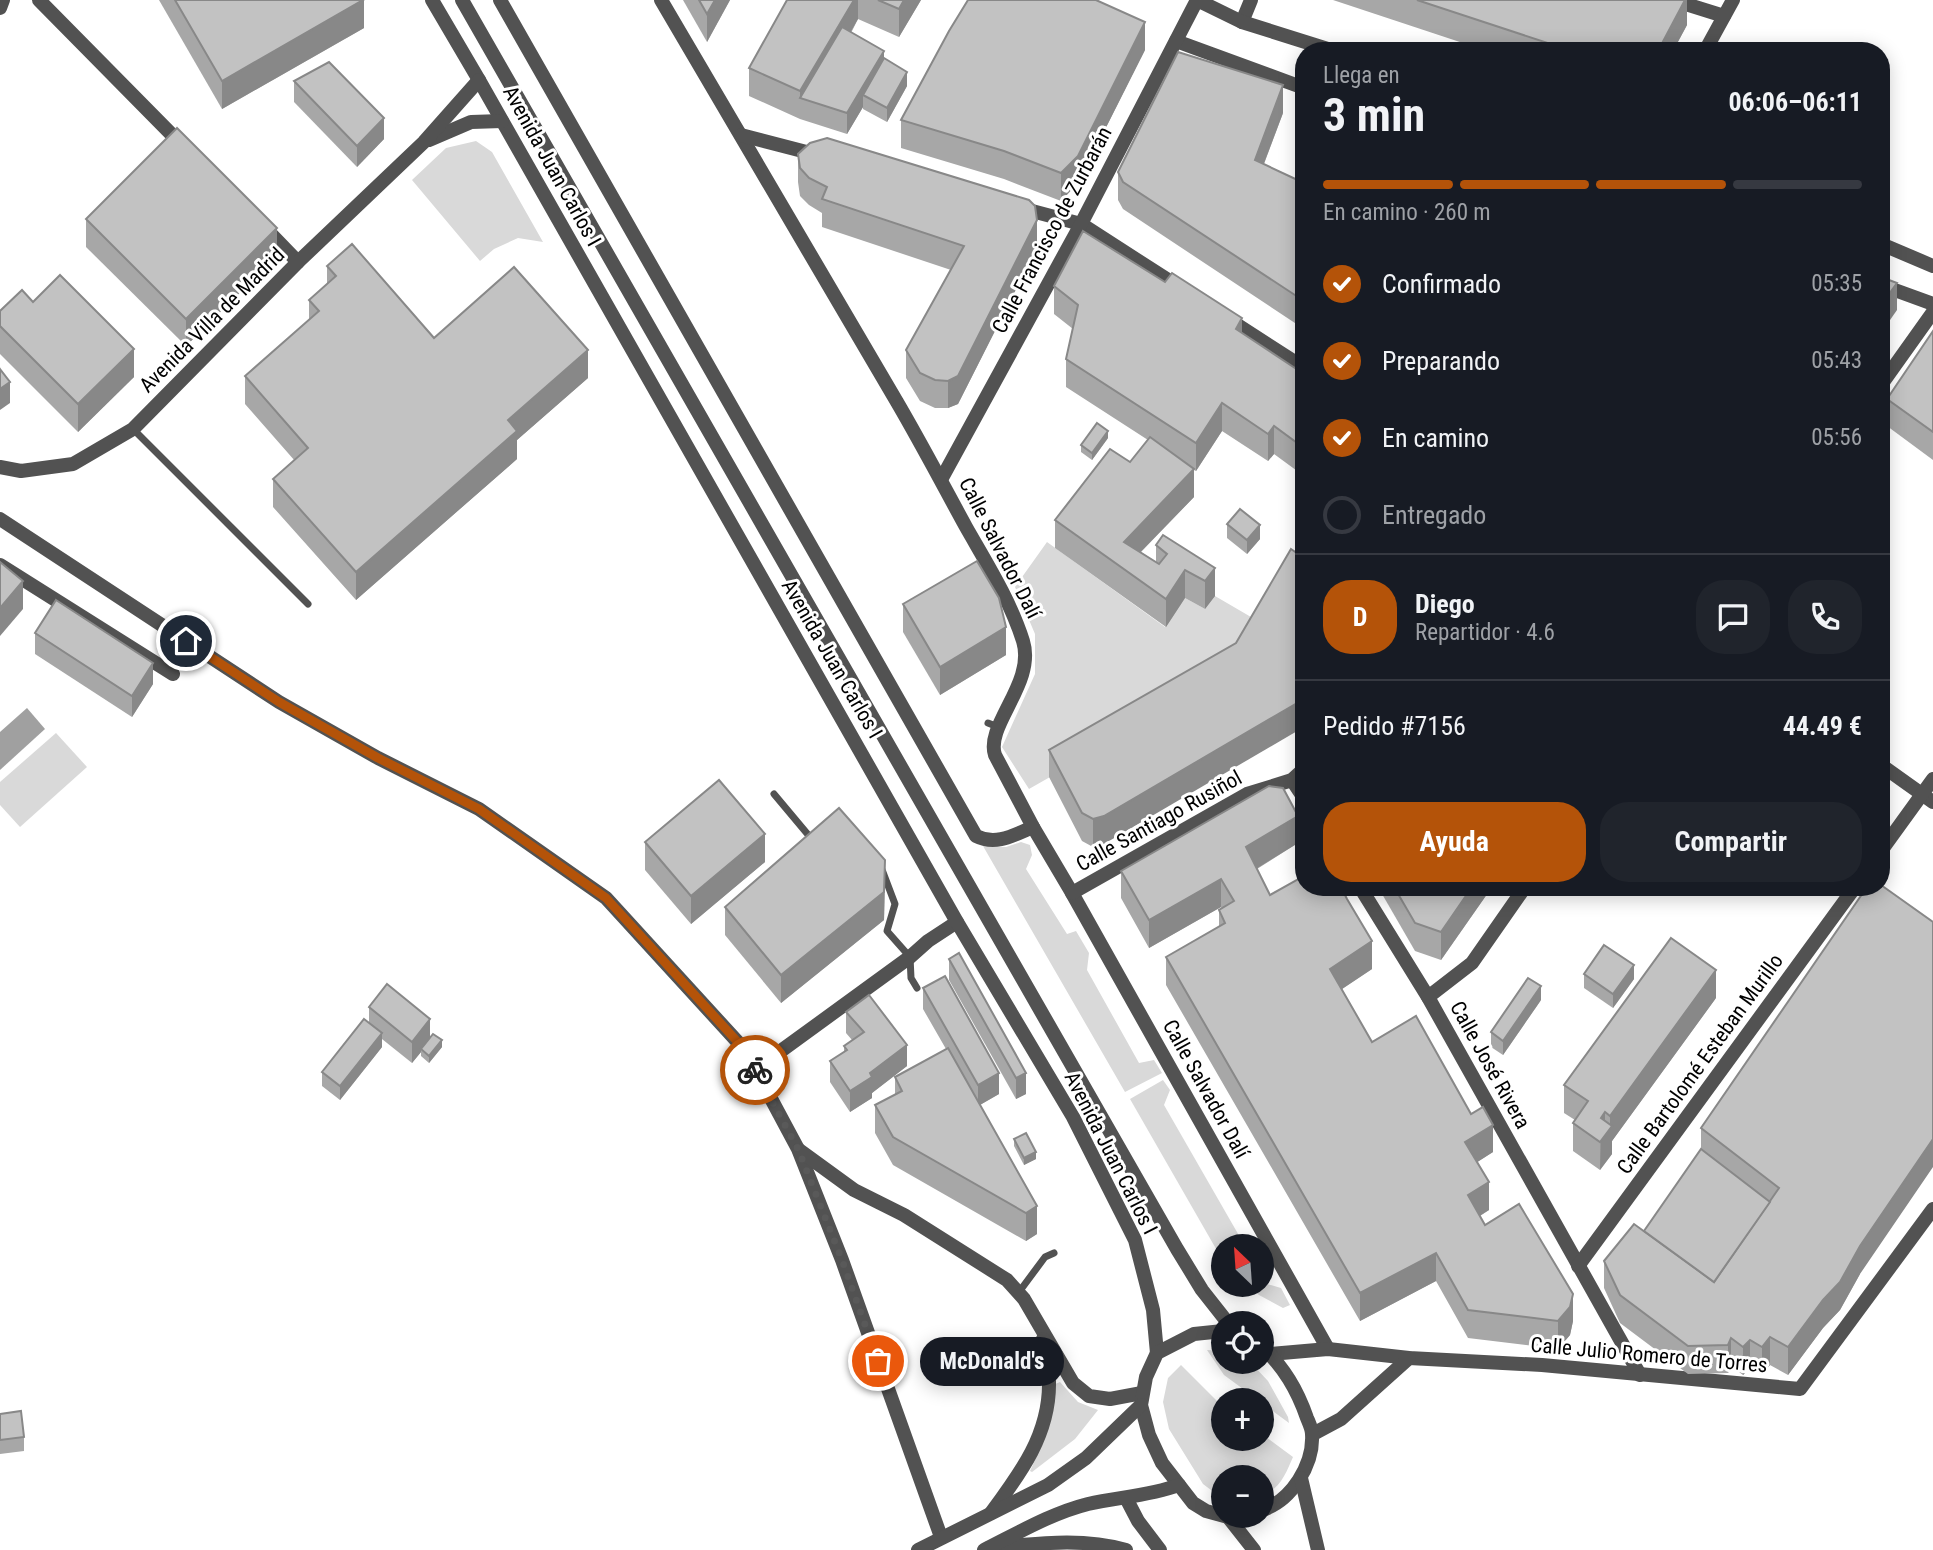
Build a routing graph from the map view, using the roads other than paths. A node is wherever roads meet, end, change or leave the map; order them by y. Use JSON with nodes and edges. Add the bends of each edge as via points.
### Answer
{"nodes":[{"id":1,"x":3,"y":0,"type":"edge"},
{"id":2,"x":39,"y":0,"type":"edge"},
{"id":3,"x":432,"y":0,"type":"edge"},
{"id":4,"x":462,"y":0,"type":"edge"},
{"id":5,"x":500,"y":0,"type":"edge"},
{"id":6,"x":661,"y":0,"type":"edge"},
{"id":7,"x":1197,"y":0,"type":"edge"},
{"id":8,"x":1251,"y":0,"type":"edge"},
{"id":9,"x":1673,"y":0,"type":"edge"},
{"id":10,"x":1733,"y":0,"type":"edge"},
{"id":11,"x":0,"y":8,"type":"edge"},
{"id":12,"x":1724,"y":16,"type":"junction"},
{"id":13,"x":1242,"y":22,"type":"junction"},
{"id":14,"x":1176,"y":41,"type":"junction"},
{"id":15,"x":1305,"y":42,"type":"edge"},
{"id":16,"x":1710,"y":42,"type":"edge"},
{"id":17,"x":479,"y":80,"type":"junction"},
{"id":18,"x":1295,"y":85,"type":"edge"},
{"id":19,"x":502,"y":121,"type":"junction"},
{"id":20,"x":741,"y":135,"type":"junction"},
{"id":21,"x":424,"y":142,"type":"junction"},
{"id":22,"x":192,"y":155,"type":"edge"},
{"id":23,"x":833,"y":159,"type":"edge"},
{"id":24,"x":1002,"y":204,"type":"edge"},
{"id":25,"x":250,"y":214,"type":"edge"},
{"id":26,"x":1081,"y":224,"type":"junction"},
{"id":27,"x":1890,"y":248,"type":"edge"},
{"id":28,"x":298,"y":262,"type":"junction"},
{"id":29,"x":1933,"y":265,"type":"edge"},
{"id":30,"x":1890,"y":288,"type":"edge"},
{"id":31,"x":1933,"y":304,"type":"edge"},
{"id":32,"x":1933,"y":312,"type":"edge"},
{"id":33,"x":1295,"y":362,"type":"edge"},
{"id":34,"x":1890,"y":372,"type":"edge"},
{"id":35,"x":133,"y":429,"type":"junction"},
{"id":36,"x":0,"y":467,"type":"edge"},
{"id":37,"x":942,"y":478,"type":"junction"},
{"id":38,"x":0,"y":519,"type":"edge"},
{"id":39,"x":0,"y":565,"type":"edge"},
{"id":40,"x":308,"y":604,"type":"dead end"},
{"id":41,"x":173,"y":674,"type":"dead end"},
{"id":42,"x":1890,"y":771,"type":"edge"},
{"id":43,"x":1295,"y":776,"type":"edge"},
{"id":44,"x":1292,"y":779,"type":"junction"},
{"id":45,"x":1933,"y":779,"type":"edge"},
{"id":46,"x":1295,"y":784,"type":"edge"},
{"id":47,"x":774,"y":794,"type":"dead end"},
{"id":48,"x":1928,"y":798,"type":"edge"},
{"id":49,"x":1033,"y":827,"type":"junction"},
{"id":50,"x":821,"y":829,"type":"edge"},
{"id":51,"x":1890,"y":841,"type":"edge"},
{"id":52,"x":878,"y":863,"type":"edge"},
{"id":53,"x":1072,"y":893,"type":"junction"},
{"id":54,"x":1366,"y":896,"type":"edge"},
{"id":55,"x":1519,"y":896,"type":"edge"},
{"id":56,"x":1848,"y":896,"type":"edge"},
{"id":57,"x":957,"y":922,"type":"junction"},
{"id":58,"x":911,"y":957,"type":"junction"},
{"id":59,"x":917,"y":988,"type":"dead end"},
{"id":60,"x":1428,"y":997,"type":"junction"},
{"id":61,"x":754,"y":1068,"type":"junction"},
{"id":62,"x":798,"y":1149,"type":"junction"},
{"id":63,"x":1933,"y":1209,"type":"edge"},
{"id":64,"x":1054,"y":1253,"type":"dead end"},
{"id":65,"x":1578,"y":1266,"type":"junction"},
{"id":66,"x":1018,"y":1293,"type":"junction"},
{"id":67,"x":1219,"y":1311,"type":"edge"},
{"id":68,"x":1041,"y":1331,"type":"junction"},
{"id":69,"x":1211,"y":1332,"type":"edge"},
{"id":70,"x":1328,"y":1349,"type":"junction"},
{"id":71,"x":1274,"y":1350,"type":"edge"},
{"id":72,"x":1157,"y":1353,"type":"junction"},
{"id":73,"x":1409,"y":1358,"type":"junction"},
{"id":74,"x":1274,"y":1359,"type":"edge"},
{"id":75,"x":1640,"y":1375,"type":"junction"},
{"id":76,"x":1141,"y":1399,"type":"junction"},
{"id":77,"x":1312,"y":1434,"type":"junction"},
{"id":78,"x":1301,"y":1478,"type":"junction"},
{"id":79,"x":1179,"y":1485,"type":"junction"},
{"id":80,"x":1126,"y":1497,"type":"junction"},
{"id":81,"x":1274,"y":1503,"type":"edge"},
{"id":82,"x":1211,"y":1512,"type":"edge"},
{"id":83,"x":990,"y":1513,"type":"junction"},
{"id":84,"x":1240,"y":1528,"type":"edge"},
{"id":85,"x":941,"y":1537,"type":"junction"},
{"id":86,"x":986,"y":1549,"type":"edge"},
{"id":87,"x":918,"y":1550,"type":"edge"},
{"id":88,"x":1126,"y":1550,"type":"edge"},
{"id":89,"x":1160,"y":1550,"type":"edge"},
{"id":90,"x":1254,"y":1550,"type":"edge"},
{"id":91,"x":1318,"y":1550,"type":"edge"}],
"edges":[{"from":1,"to":11,"type":"street"},
{"from":2,"to":22,"type":"street"},
{"from":3,"to":17,"type":"street","name":"Avenida Juan Carlos I"},
{"from":4,"to":67,"type":"street","name":"Avenida Juan Carlos I","via":[[1170,1237]]},
{"from":5,"to":49,"type":"street","via":[[976,836],[1004,839]]},
{"from":6,"to":20,"type":"street","name":"Calle Salvador Dalí"},
{"from":7,"to":13,"type":"street"},
{"from":7,"to":14,"type":"street","name":"Calle Francisco de Zurbarán"},
{"from":8,"to":13,"type":"street"},
{"from":9,"to":12,"type":"street"},
{"from":10,"to":12,"type":"street"},
{"from":12,"to":16,"type":"street"},
{"from":13,"to":15,"type":"street"},
{"from":14,"to":18,"type":"street"},
{"from":14,"to":26,"type":"street","name":"Calle Francisco de Zurbarán"},
{"from":17,"to":19,"type":"street","name":"Avenida Juan Carlos I"},
{"from":17,"to":21,"type":"street","name":"Avenida Villa de Madrid"},
{"from":19,"to":21,"type":"street","via":[[471,122]]},
{"from":19,"to":57,"type":"street","name":"Avenida Juan Carlos I"},
{"from":20,"to":23,"type":"street"},
{"from":20,"to":37,"type":"street","name":"Calle Salvador Dalí"},
{"from":21,"to":28,"type":"street","name":"Avenida Villa de Madrid"},
{"from":24,"to":26,"type":"street"},
{"from":25,"to":28,"type":"street"},
{"from":26,"to":33,"type":"street"},
{"from":26,"to":37,"type":"street","name":"Calle Francisco de Zurbarán"},
{"from":27,"to":29,"type":"street"},
{"from":28,"to":35,"type":"street","name":"Avenida Villa de Madrid"},
{"from":30,"to":31,"type":"street"},
{"from":32,"to":34,"type":"street"},
{"from":35,"to":36,"type":"street","name":"Avenida Villa de Madrid","via":[[73,464],[21,471]]},
{"from":35,"to":40,"type":"lane"},
{"from":37,"to":49,"type":"street","name":"Calle Salvador Dalí","via":[[992,571],[1024,644],[1026,661],[1017,689],[993,725],[992,746]]},
{"from":38,"to":61,"type":"street","via":[[279,702],[479,809],[606,898],[745,1050]]},
{"from":39,"to":41,"type":"street"},
{"from":42,"to":48,"type":"street"},
{"from":43,"to":44,"type":"street","name":"Calle Santiago Rusiñol"},
{"from":44,"to":46,"type":"street"},
{"from":44,"to":53,"type":"street","name":"Calle Santiago Rusiñol","via":[[1247,794]]},
{"from":45,"to":48,"type":"street"},
{"from":47,"to":50,"type":"lane","via":[[810,836]]},
{"from":48,"to":51,"type":"street"},
{"from":49,"to":53,"type":"street","name":"Calle Salvador Dalí"},
{"from":52,"to":58,"type":"lane","via":[[895,904],[887,931]]},
{"from":53,"to":70,"type":"street","name":"Calle Salvador Dalí"},
{"from":54,"to":60,"type":"street","name":"Calle José Rivera"},
{"from":55,"to":60,"type":"street","via":[[1472,963]]},
{"from":56,"to":65,"type":"street","name":"Calle Bartolomé Esteban Murillo"},
{"from":57,"to":58,"type":"street"},
{"from":57,"to":72,"type":"street","name":"Avenida Juan Carlos I","via":[[1073,1117],[1135,1240],[1153,1310]]},
{"from":58,"to":59,"type":"lane","via":[[911,978]]},
{"from":58,"to":61,"type":"street"},
{"from":60,"to":65,"type":"street","name":"Calle José Rivera"},
{"from":61,"to":62,"type":"street"},
{"from":62,"to":66,"type":"street","via":[[853,1190],[904,1214],[972,1256]]},
{"from":62,"to":85,"type":"street"},
{"from":63,"to":75,"type":"street","name":"Calle Julio Romero de Torres","via":[[1800,1389]]},
{"from":64,"to":66,"type":"lane","via":[[1045,1257]]},
{"from":65,"to":75,"type":"street","name":"Calle José Rivera"},
{"from":66,"to":68,"type":"street"},
{"from":68,"to":76,"type":"street","via":[[1073,1383],[1090,1396]]},
{"from":68,"to":83,"type":"street","via":[[1049,1382],[1046,1412],[1035,1448]]},
{"from":69,"to":72,"type":"street","via":[[1194,1334]]},
{"from":70,"to":71,"type":"street","name":"Calle Julio Romero de Torres"},
{"from":70,"to":73,"type":"street","name":"Calle Julio Romero de Torres"},
{"from":72,"to":76,"type":"street"},
{"from":73,"to":75,"type":"street","name":"Calle Julio Romero de Torres"},
{"from":73,"to":77,"type":"street","via":[[1341,1419]]},
{"from":74,"to":77,"type":"street","via":[[1301,1399]]},
{"from":76,"to":79,"type":"street","via":[[1149,1435]]},
{"from":76,"to":83,"type":"street","via":[[1086,1458],[1048,1485]]},
{"from":77,"to":78,"type":"street"},
{"from":78,"to":81,"type":"street","via":[[1287,1496]]},
{"from":78,"to":91,"type":"street"},
{"from":79,"to":80,"type":"street"},
{"from":79,"to":82,"type":"street","via":[[1193,1503]]},
{"from":80,"to":86,"type":"street","via":[[1060,1512]]},
{"from":80,"to":89,"type":"street"},
{"from":83,"to":85,"type":"street"},
{"from":84,"to":90,"type":"street"},
{"from":85,"to":87,"type":"street"},
{"from":86,"to":88,"type":"street","via":[[1058,1542]]}]}
